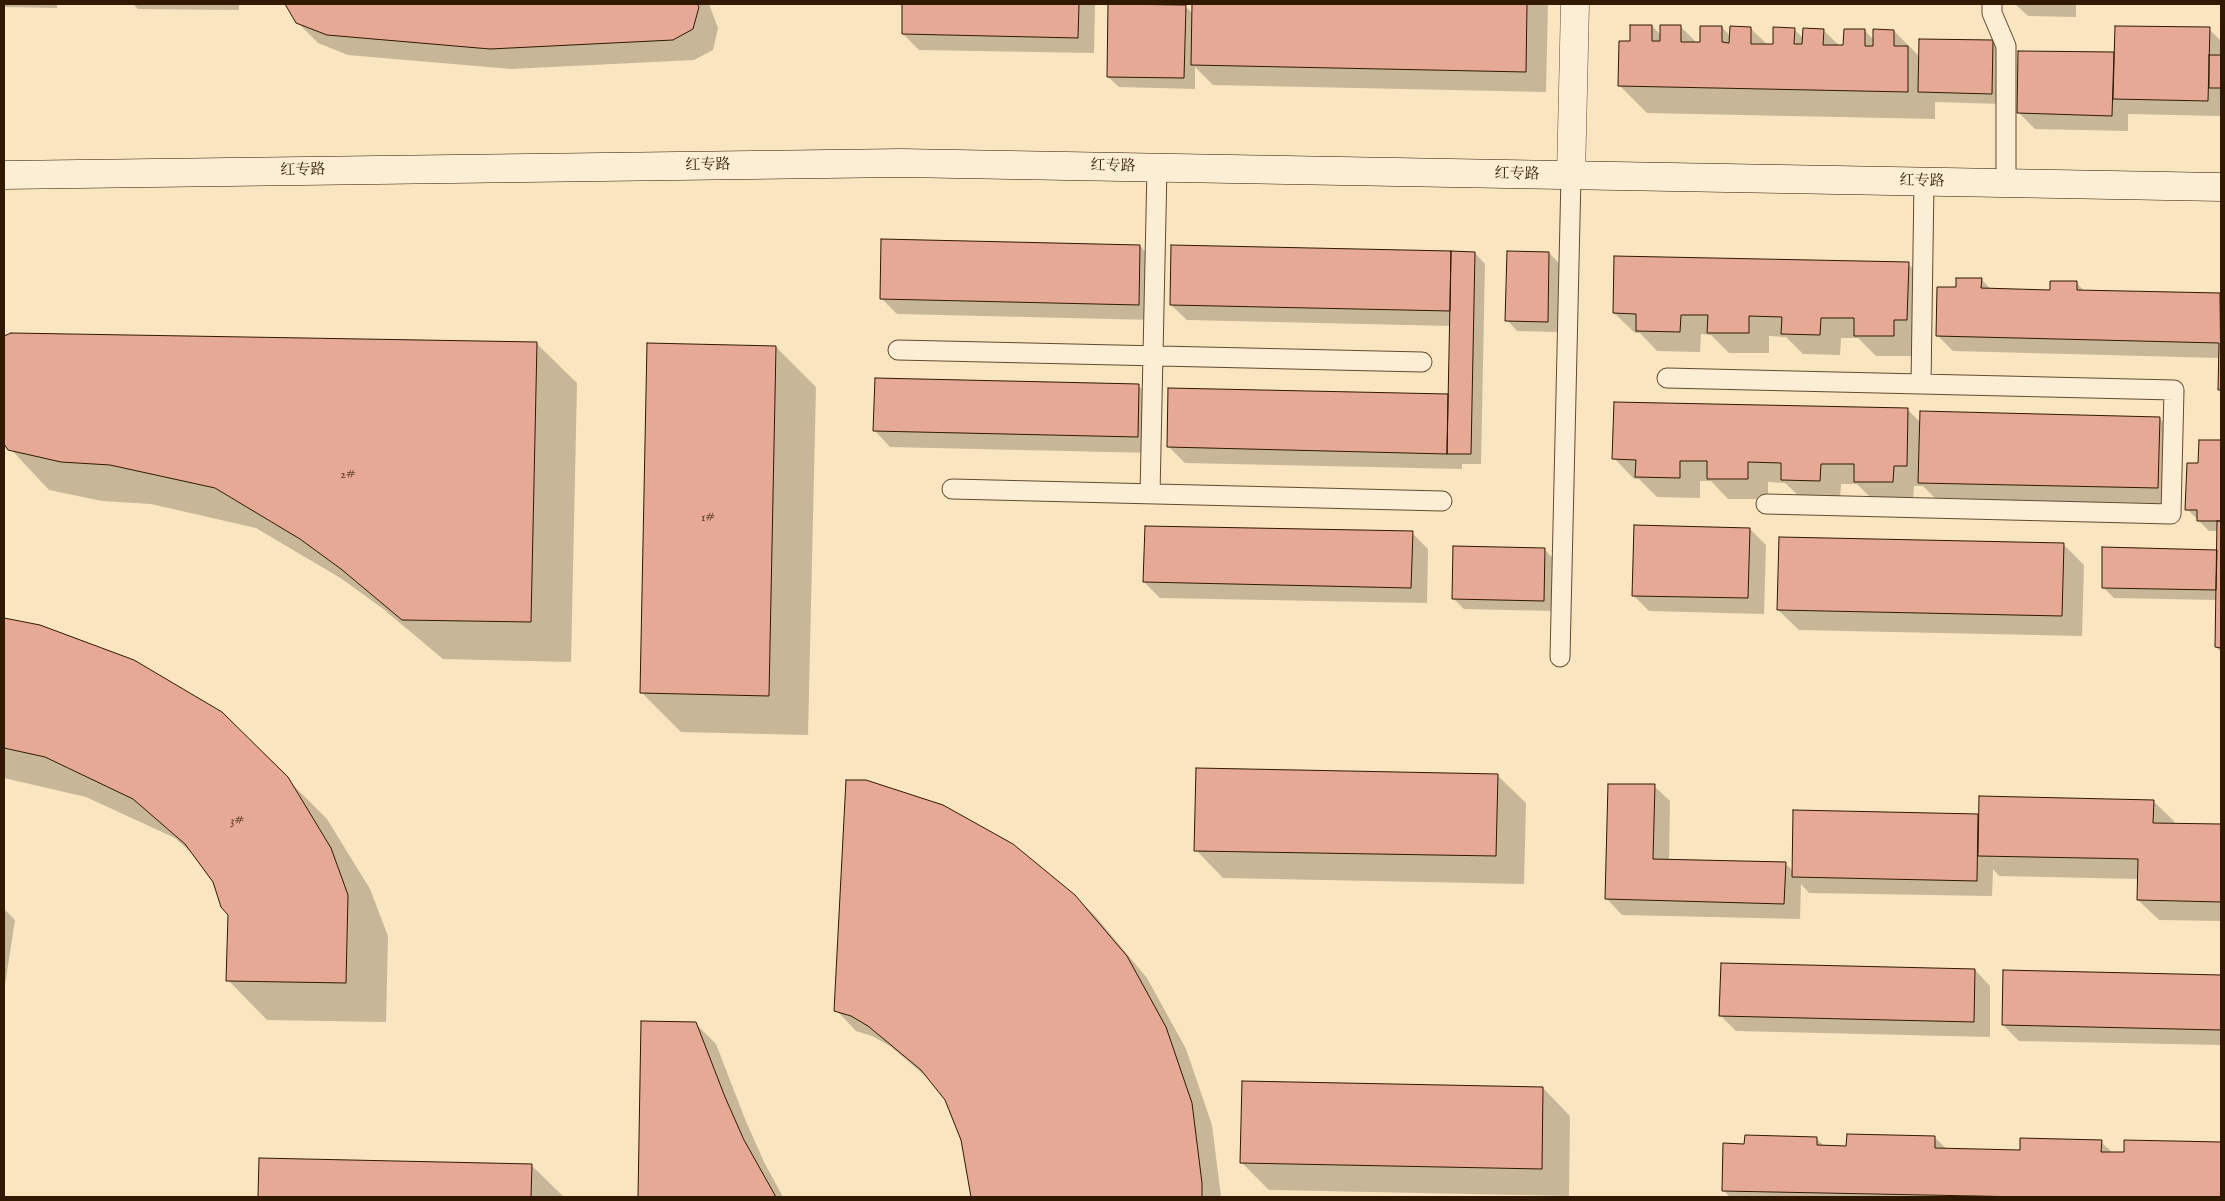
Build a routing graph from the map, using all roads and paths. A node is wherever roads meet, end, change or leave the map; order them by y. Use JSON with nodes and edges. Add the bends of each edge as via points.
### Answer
{"nodes":[{"id":1,"x":1575,"y":4,"type":"edge"},
{"id":2,"x":1992,"y":4,"type":"edge"},
{"id":3,"x":1157,"y":168,"type":"junction"},
{"id":4,"x":4,"y":175,"type":"edge"},
{"id":5,"x":1571,"y":176,"type":"junction"},
{"id":6,"x":1924,"y":182,"type":"junction"},
{"id":7,"x":2006,"y":183,"type":"junction"},
{"id":8,"x":2221,"y":187,"type":"edge"},
{"id":9,"x":898,"y":350,"type":"dead end"},
{"id":10,"x":1153,"y":356,"type":"junction"},
{"id":11,"x":1422,"y":362,"type":"dead end"},
{"id":12,"x":1667,"y":378,"type":"dead end"},
{"id":13,"x":1921,"y":384,"type":"junction"},
{"id":14,"x":952,"y":489,"type":"dead end"},
{"id":15,"x":1150,"y":494,"type":"junction"},
{"id":16,"x":1442,"y":500,"type":"dead end"},
{"id":17,"x":1766,"y":504,"type":"dead end"},
{"id":18,"x":1560,"y":656,"type":"dead end"}],
"edges":[{"from":1,"to":5,"type":"street"},
{"from":2,"to":7,"type":"lane","via":[[1992,13],[2006,46]]},
{"from":3,"to":4,"type":"street","name":"红专路","via":[[901,163]]},
{"from":3,"to":5,"type":"street","name":"红专路"},
{"from":3,"to":10,"type":"lane"},
{"from":5,"to":6,"type":"street","name":"红专路"},
{"from":5,"to":18,"type":"lane"},
{"from":6,"to":7,"type":"street","name":"红专路"},
{"from":6,"to":13,"type":"lane"},
{"from":7,"to":8,"type":"street","name":"红专路"},
{"from":9,"to":10,"type":"lane"},
{"from":10,"to":11,"type":"lane"},
{"from":10,"to":15,"type":"lane"},
{"from":12,"to":13,"type":"lane"},
{"from":13,"to":17,"type":"lane","via":[[2174,390],[2171,514]]},
{"from":14,"to":15,"type":"lane"},
{"from":15,"to":16,"type":"lane"}]}
